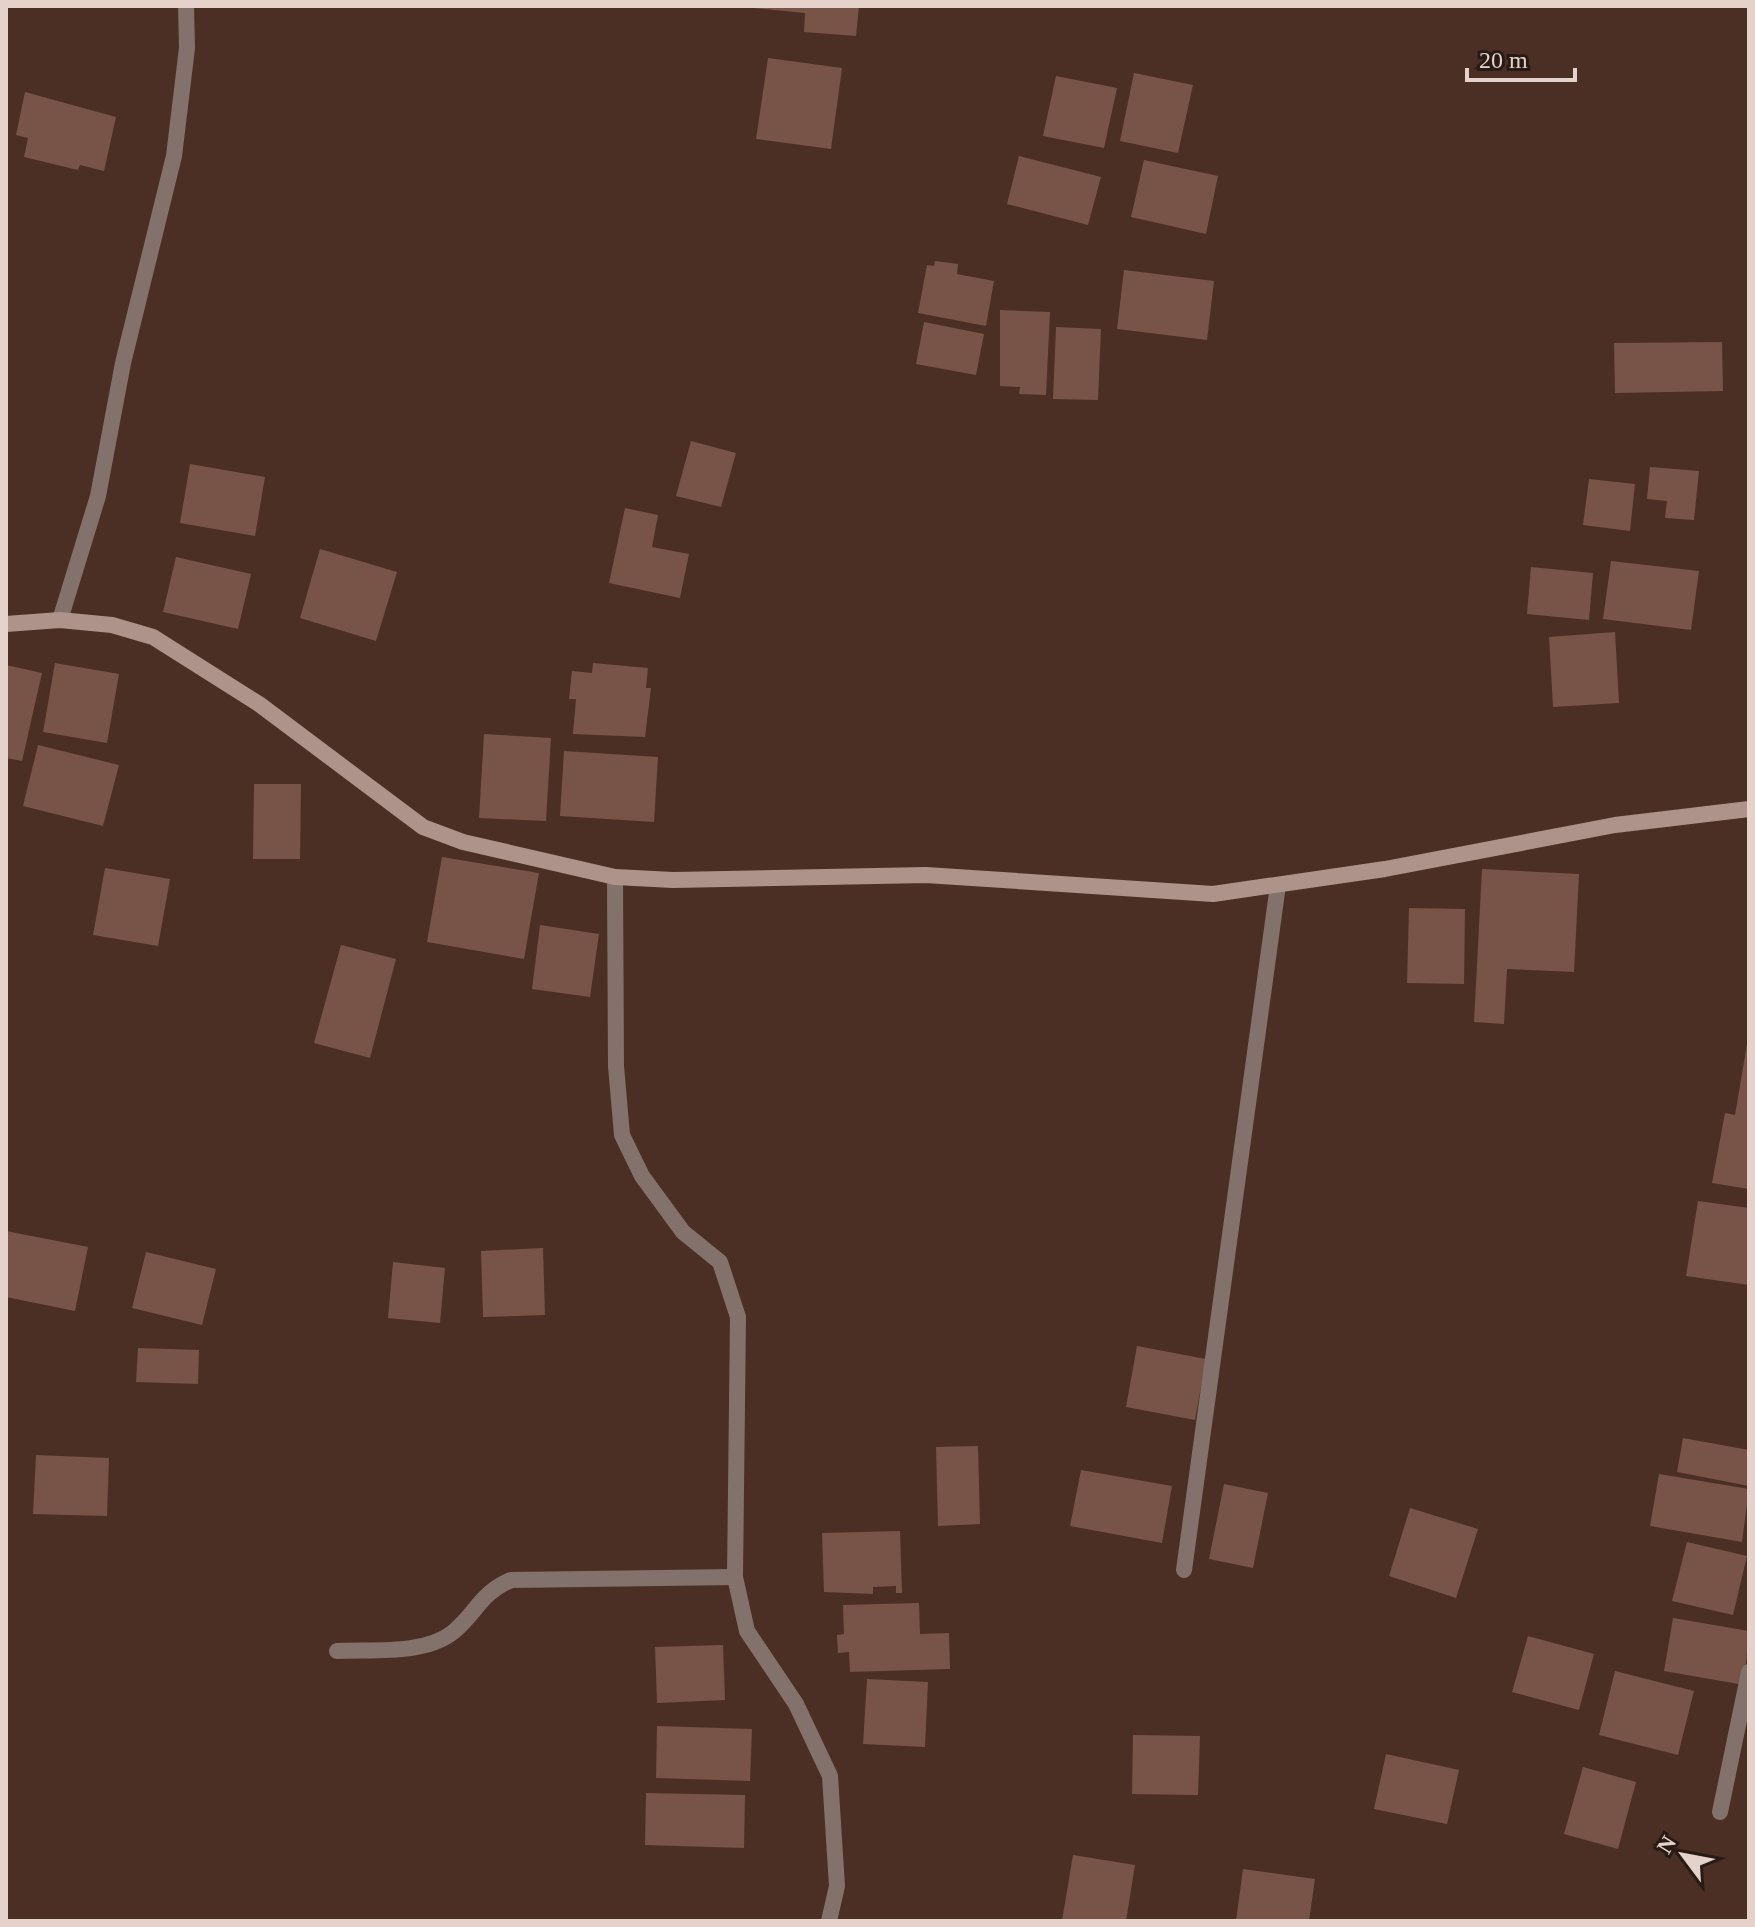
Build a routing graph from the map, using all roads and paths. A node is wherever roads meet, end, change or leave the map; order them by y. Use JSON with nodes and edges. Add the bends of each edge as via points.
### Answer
{"nodes":[{"id":1,"x":186,"y":6,"type":"edge"},
{"id":2,"x":60,"y":620,"type":"junction"},
{"id":3,"x":6,"y":624,"type":"edge"},
{"id":4,"x":1749,"y":809,"type":"edge"},
{"id":5,"x":615,"y":877,"type":"junction"},
{"id":6,"x":1278,"y":885,"type":"junction"},
{"id":7,"x":1184,"y":1570,"type":"dead end"},
{"id":8,"x":735,"y":1577,"type":"junction"},
{"id":9,"x":337,"y":1651,"type":"dead end"},
{"id":10,"x":1749,"y":1672,"type":"edge"},
{"id":11,"x":1720,"y":1812,"type":"dead end"},
{"id":12,"x":829,"y":1921,"type":"edge"}],
"edges":[{"from":1,"to":2,"type":"street","via":[[187,48],[174,156],[123,363],[98,496]]},
{"from":2,"to":3,"type":"main road"},
{"from":2,"to":5,"type":"main road","via":[[112,625],[153,637],[259,704],[423,827],[463,842]]},
{"from":4,"to":6,"type":"main road","via":[[1615,825]]},
{"from":5,"to":6,"type":"main road","via":[[926,875],[1213,894]]},
{"from":5,"to":8,"type":"street","via":[[616,1066],[622,1135],[642,1176],[683,1232],[720,1262],[738,1317]]},
{"from":6,"to":7,"type":"street"},
{"from":8,"to":9,"type":"street","via":[[511,1580],[490,1588],[452,1633],[422,1646]]},
{"from":8,"to":12,"type":"street","via":[[747,1631],[796,1704],[830,1776],[837,1886]]},
{"from":10,"to":11,"type":"street"}]}
